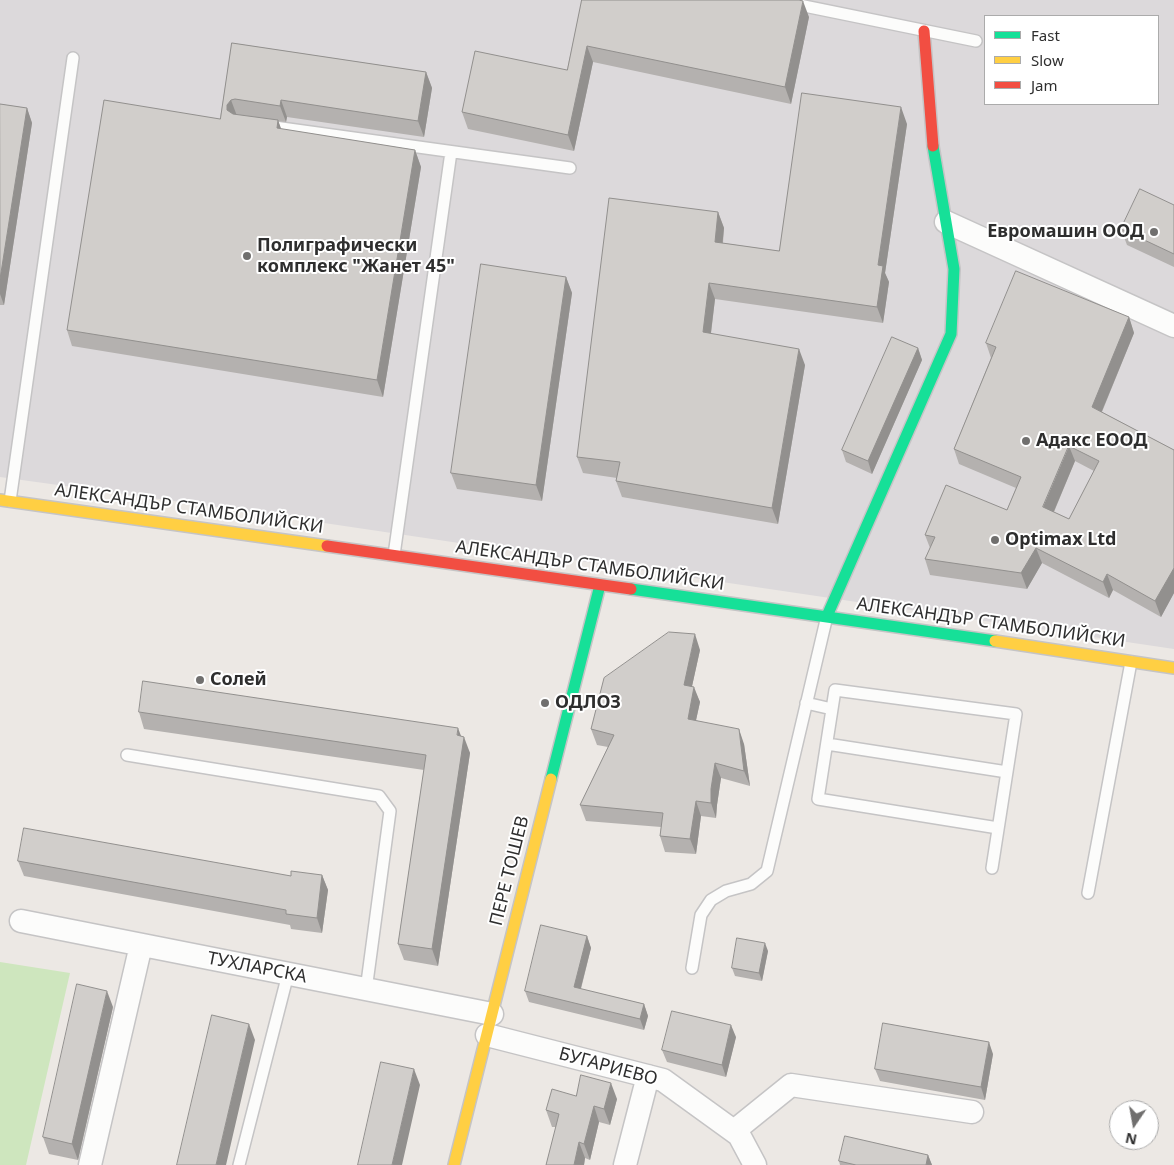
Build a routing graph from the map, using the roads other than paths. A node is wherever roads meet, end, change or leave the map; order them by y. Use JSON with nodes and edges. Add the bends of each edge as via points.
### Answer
{"nodes":[{"id":1,"x":775,"y":0,"type":"edge"},
{"id":2,"x":924,"y":30,"type":"junction"},
{"id":3,"x":976,"y":41,"type":"dead end"},
{"id":4,"x":73,"y":58,"type":"dead end"},
{"id":5,"x":260,"y":125,"type":"edge"},
{"id":6,"x":451,"y":152,"type":"junction"},
{"id":7,"x":570,"y":168,"type":"dead end"},
{"id":8,"x":946,"y":222,"type":"junction"},
{"id":9,"x":1174,"y":326,"type":"edge"},
{"id":10,"x":5,"y":501,"type":"edge"},
{"id":11,"x":394,"y":555,"type":"junction"},
{"id":12,"x":600,"y":585,"type":"junction"},
{"id":13,"x":827,"y":616,"type":"junction"},
{"id":14,"x":1131,"y":662,"type":"junction"},
{"id":15,"x":1174,"y":668,"type":"edge"},
{"id":16,"x":806,"y":703,"type":"junction"},
{"id":17,"x":832,"y":709,"type":"junction"},
{"id":18,"x":827,"y":744,"type":"junction"},
{"id":19,"x":127,"y":755,"type":"dead end"},
{"id":20,"x":1007,"y":772,"type":"junction"},
{"id":21,"x":998,"y":828,"type":"junction"},
{"id":22,"x":992,"y":868,"type":"dead end"},
{"id":23,"x":1088,"y":893,"type":"dead end"},
{"id":24,"x":22,"y":921,"type":"dead end"},
{"id":25,"x":141,"y":945,"type":"junction"},
{"id":26,"x":692,"y":968,"type":"dead end"},
{"id":27,"x":288,"y":974,"type":"junction"},
{"id":28,"x":366,"y":990,"type":"junction"},
{"id":29,"x":489,"y":1025,"type":"junction"},
{"id":30,"x":648,"y":1076,"type":"junction"},
{"id":31,"x":972,"y":1112,"type":"dead end"},
{"id":32,"x":734,"y":1131,"type":"junction"},
{"id":33,"x":90,"y":1165,"type":"edge"},
{"id":34,"x":240,"y":1165,"type":"edge"},
{"id":35,"x":454,"y":1165,"type":"edge"},
{"id":36,"x":624,"y":1165,"type":"edge"},
{"id":37,"x":755,"y":1165,"type":"edge"}],
"edges":[{"from":1,"to":2,"type":"lane"},
{"from":2,"to":3,"type":"lane"},
{"from":2,"to":8,"type":"street","via":[[933,144]]},
{"from":4,"to":10,"type":"lane"},
{"from":5,"to":6,"type":"lane"},
{"from":6,"to":7,"type":"lane"},
{"from":6,"to":11,"type":"lane"},
{"from":8,"to":9,"type":"street"},
{"from":8,"to":13,"type":"street","via":[[954,269],[951,334]]},
{"from":10,"to":11,"type":"street","name":"АЛЕКСАНДЪР СТАМБОЛИЙСКИ"},
{"from":11,"to":12,"type":"street","name":"АЛЕКСАНДЪР СТАМБОЛИЙСКИ"},
{"from":12,"to":13,"type":"street","name":"АЛЕКСАНДЪР СТАМБОЛИЙСКИ"},
{"from":12,"to":29,"type":"street","name":"ПЕРЕ ТОШЕВ"},
{"from":13,"to":14,"type":"street","name":"АЛЕКСАНДЪР СТАМБОЛИЙСКИ"},
{"from":13,"to":16,"type":"lane"},
{"from":14,"to":15,"type":"street","name":"АЛЕКСАНДЪР СТАМБОЛИЙСКИ"},
{"from":14,"to":23,"type":"lane"},
{"from":16,"to":17,"type":"lane"},
{"from":16,"to":26,"type":"lane","via":[[767,871],[751,884],[726,891],[711,900],[701,915]]},
{"from":17,"to":18,"type":"lane"},
{"from":17,"to":20,"type":"lane","via":[[835,690],[1016,714]]},
{"from":18,"to":20,"type":"lane"},
{"from":18,"to":21,"type":"lane","via":[[818,799]]},
{"from":19,"to":28,"type":"lane","via":[[379,796],[390,811]]},
{"from":20,"to":21,"type":"lane"},
{"from":21,"to":22,"type":"lane"},
{"from":24,"to":25,"type":"street","name":"ТУХЛАРСКА"},
{"from":25,"to":27,"type":"street","name":"ТУХЛАРСКА"},
{"from":25,"to":33,"type":"street"},
{"from":27,"to":28,"type":"street","name":"ТУХЛАРСКА"},
{"from":27,"to":34,"type":"lane"},
{"from":28,"to":29,"type":"street","name":"ТУХЛАРСКА"},
{"from":29,"to":30,"type":"street","name":"БУГАРИЕВО"},
{"from":29,"to":35,"type":"street","name":"ПЕРЕ ТОШЕВ"},
{"from":30,"to":32,"type":"street","name":"БУГАРИЕВО","via":[[663,1080]]},
{"from":30,"to":36,"type":"street"},
{"from":31,"to":32,"type":"street","via":[[791,1085]]},
{"from":32,"to":37,"type":"street","name":"БУГАРИЕВО"}]}
